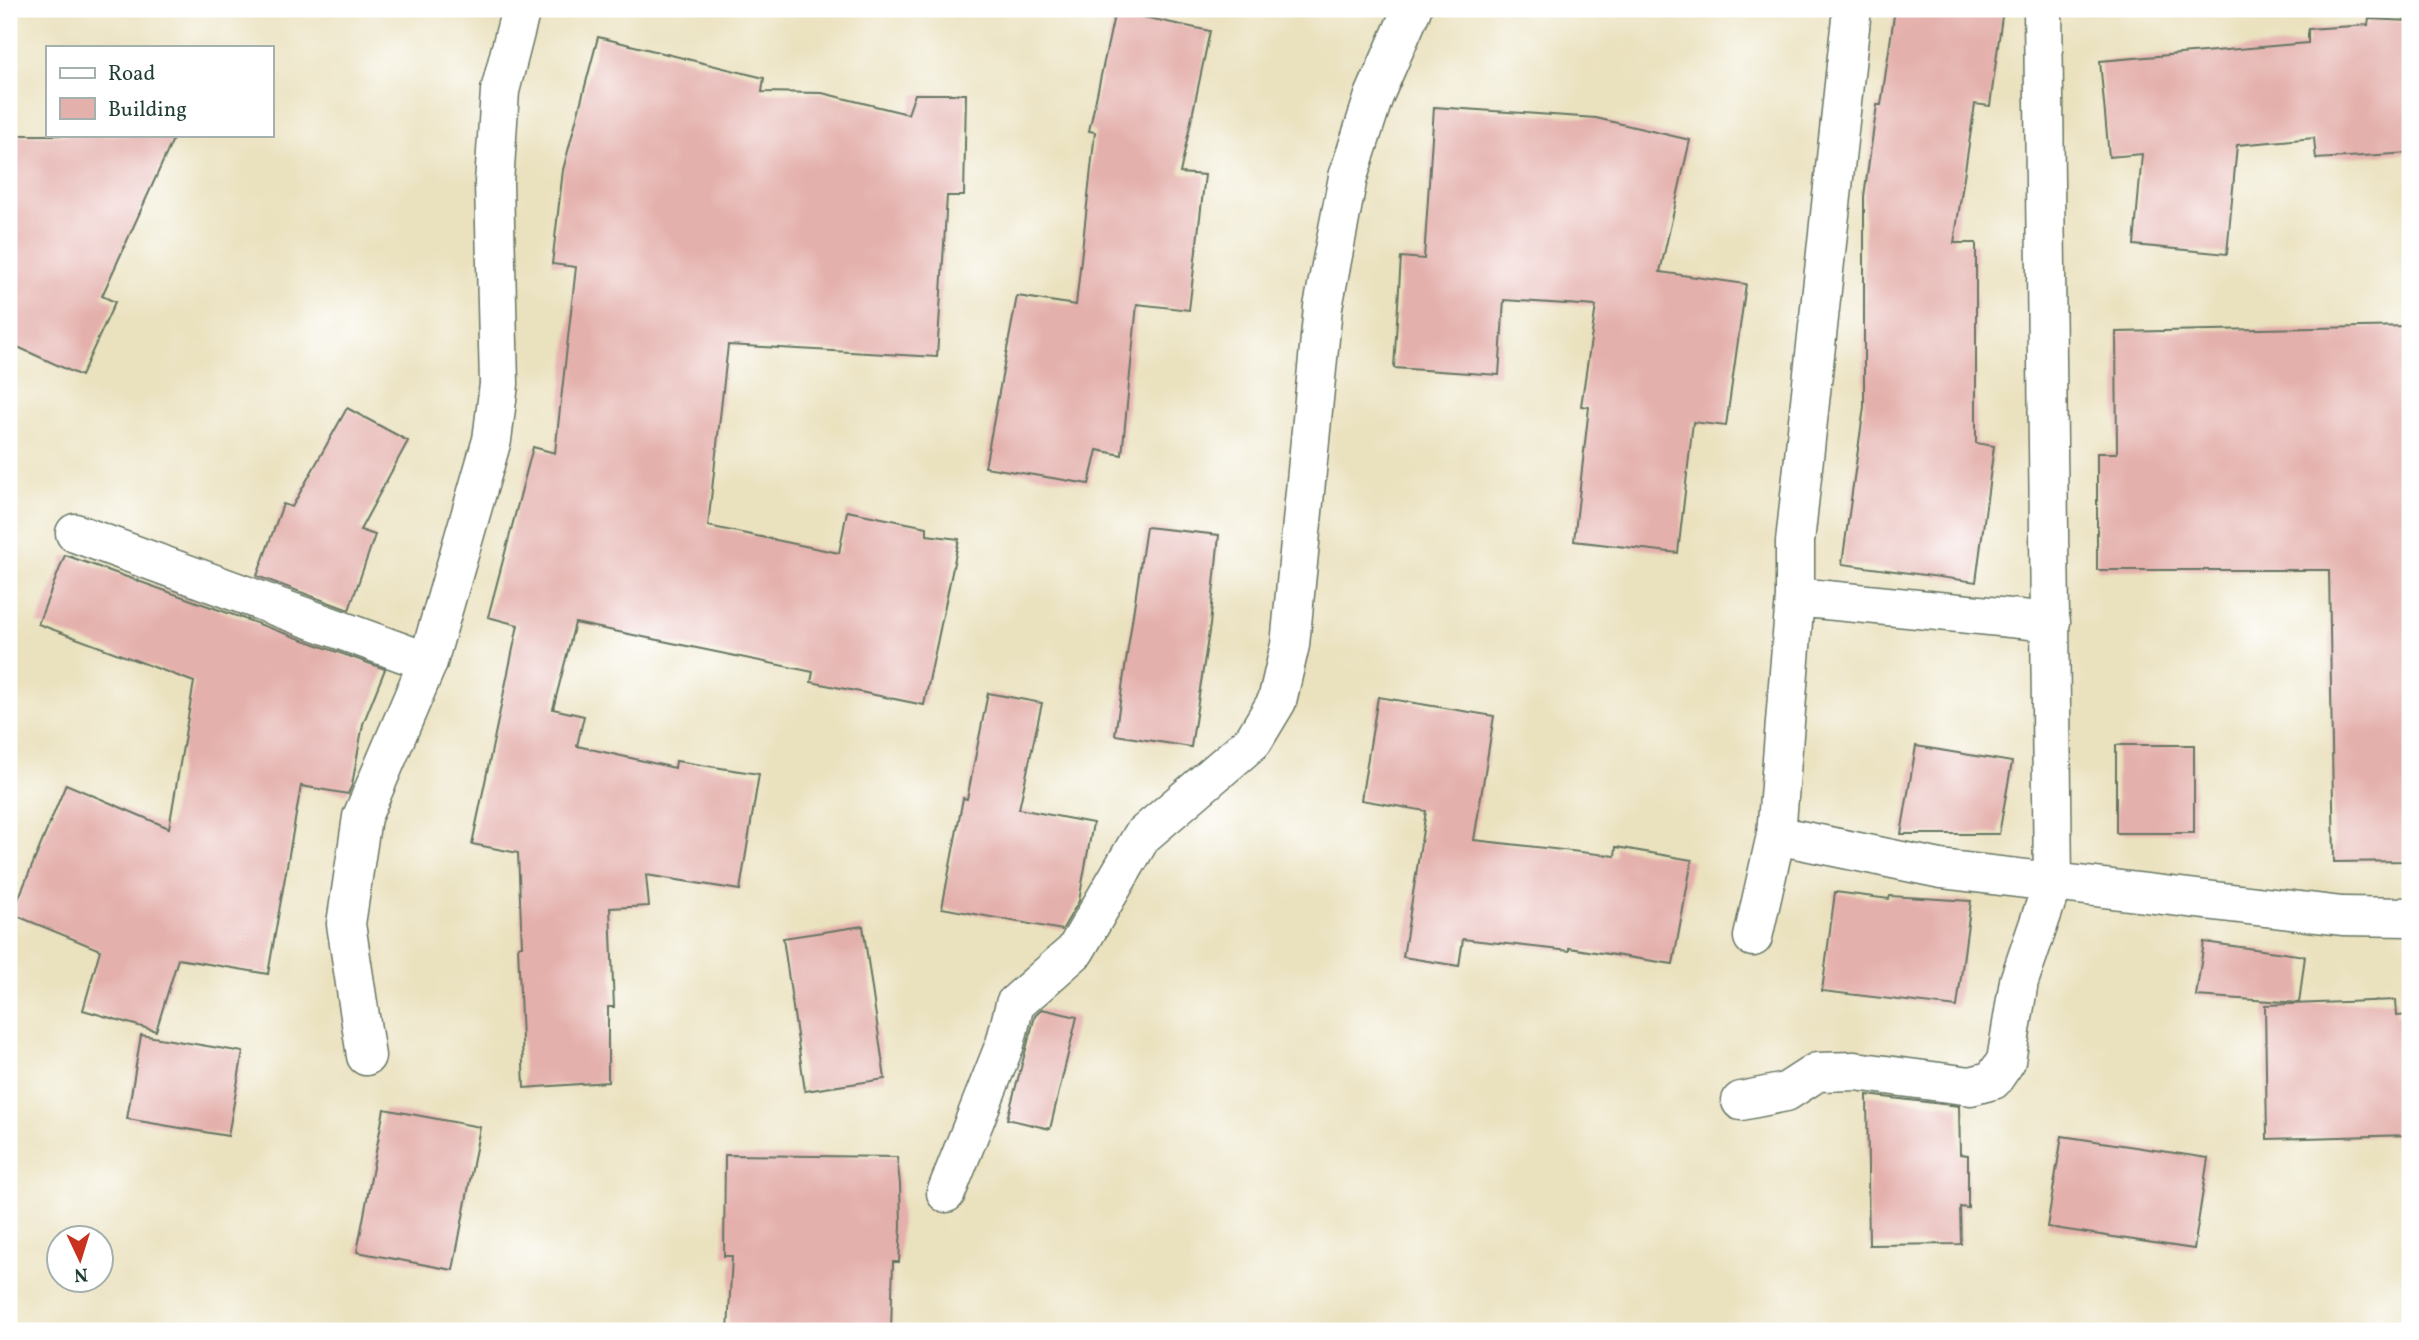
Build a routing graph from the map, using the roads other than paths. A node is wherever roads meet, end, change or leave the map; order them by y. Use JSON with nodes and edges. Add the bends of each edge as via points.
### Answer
{"nodes":[{"id":1,"x":521,"y":9,"type":"edge"},
{"id":2,"x":1412,"y":9,"type":"edge"},
{"id":3,"x":1852,"y":9,"type":"edge"},
{"id":4,"x":2043,"y":9,"type":"edge"},
{"id":5,"x":75,"y":533,"type":"dead end"},
{"id":6,"x":1795,"y":597,"type":"junction"},
{"id":7,"x":2051,"y":622,"type":"junction"},
{"id":8,"x":428,"y":662,"type":"junction"},
{"id":9,"x":1776,"y":835,"type":"junction"},
{"id":10,"x":2053,"y":882,"type":"junction"},
{"id":11,"x":2410,"y":917,"type":"edge"},
{"id":12,"x":1753,"y":937,"type":"dead end"},
{"id":13,"x":366,"y":1056,"type":"dead end"},
{"id":14,"x":1741,"y":1101,"type":"dead end"},
{"id":15,"x":946,"y":1193,"type":"dead end"}],
"edges":[{"from":1,"to":8,"type":"street","via":[[500,90],[494,183],[499,384],[492,440]]},
{"from":2,"to":15,"type":"street","via":[[1374,96],[1348,177],[1323,307],[1290,645],[1277,701],[1253,741],[1142,836],[1075,951],[1015,1004],[1005,1044]]},
{"from":3,"to":6,"type":"street","via":[[1795,542]]},
{"from":4,"to":7,"type":"street"},
{"from":5,"to":8,"type":"street"},
{"from":6,"to":7,"type":"street"},
{"from":6,"to":9,"type":"street"},
{"from":7,"to":10,"type":"street"},
{"from":8,"to":13,"type":"street","via":[[362,817],[346,924]]},
{"from":9,"to":10,"type":"street","via":[[1941,869]]},
{"from":9,"to":12,"type":"street"},
{"from":10,"to":11,"type":"street","via":[[2342,916]]},
{"from":10,"to":14,"type":"street","via":[[2019,981],[2006,1060],[1993,1080],[1971,1086],[1865,1072],[1817,1072],[1786,1093]]}]}
